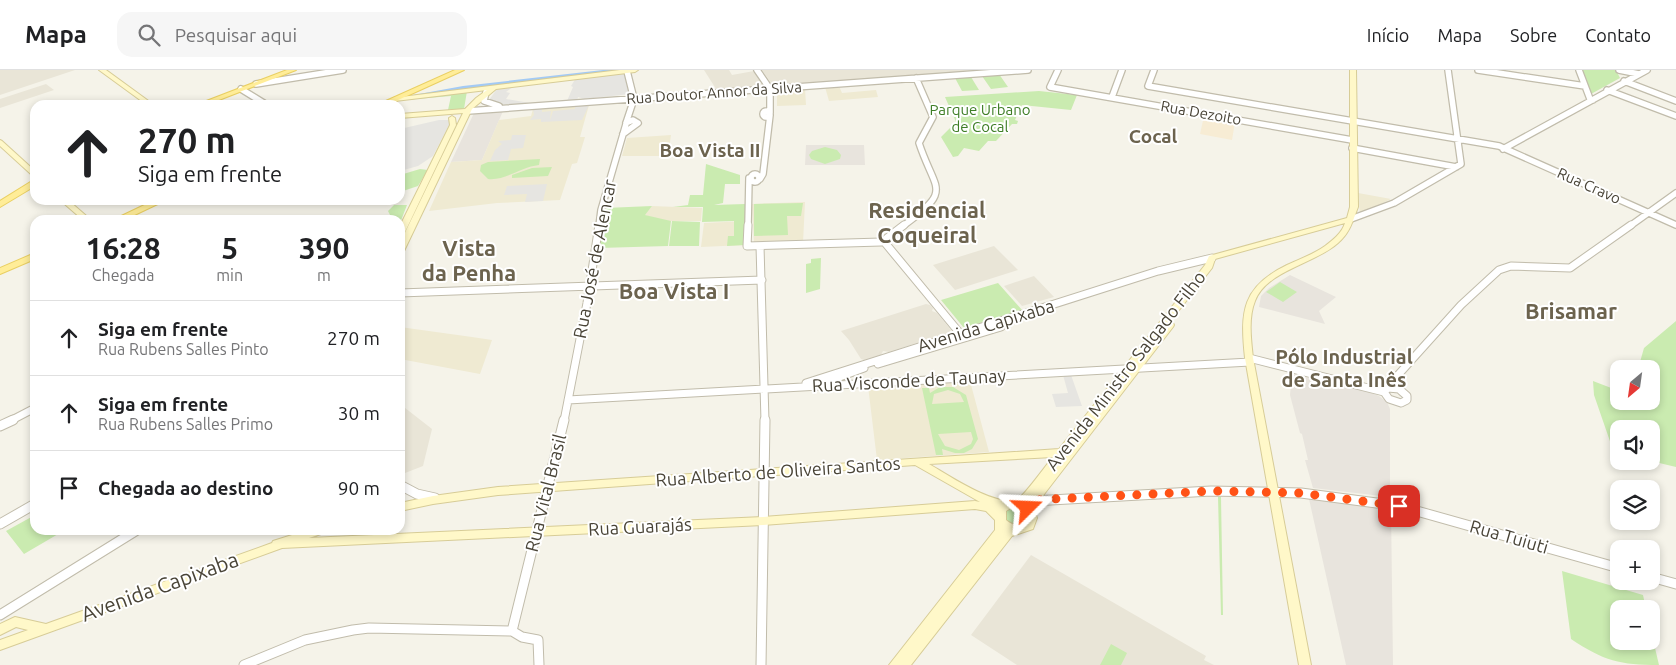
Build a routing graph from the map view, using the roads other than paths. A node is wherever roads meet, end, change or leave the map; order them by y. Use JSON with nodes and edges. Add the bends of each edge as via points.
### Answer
{"nodes":[{"id":1,"x":102,"y":70,"type":"edge"},
{"id":2,"x":294,"y":70,"type":"edge"},
{"id":3,"x":343,"y":70,"type":"edge"},
{"id":4,"x":461,"y":70,"type":"edge"},
{"id":5,"x":635,"y":70,"type":"edge"},
{"id":6,"x":757,"y":70,"type":"edge"},
{"id":7,"x":1028,"y":70,"type":"edge"},
{"id":8,"x":1058,"y":70,"type":"edge"},
{"id":9,"x":1122,"y":70,"type":"edge"},
{"id":10,"x":1154,"y":70,"type":"edge"},
{"id":11,"x":1353,"y":70,"type":"edge"},
{"id":12,"x":1448,"y":70,"type":"edge"},
{"id":13,"x":1478,"y":70,"type":"edge"},
{"id":14,"x":1579,"y":70,"type":"edge"},
{"id":15,"x":1619,"y":70,"type":"edge"},
{"id":16,"x":1647,"y":70,"type":"edge"},
{"id":17,"x":627,"y":71,"type":"edge"},
{"id":18,"x":1638,"y":72,"type":"edge"},
{"id":19,"x":916,"y":78,"type":"junction"},
{"id":20,"x":1624,"y":81,"type":"junction"},
{"id":21,"x":256,"y":84,"type":"junction"},
{"id":22,"x":502,"y":85,"type":"junction"},
{"id":23,"x":1585,"y":86,"type":"junction"},
{"id":24,"x":770,"y":89,"type":"junction"},
{"id":25,"x":241,"y":90,"type":"junction"},
{"id":26,"x":1607,"y":90,"type":"junction"},
{"id":27,"x":486,"y":92,"type":"junction"},
{"id":28,"x":1112,"y":97,"type":"junction"},
{"id":29,"x":398,"y":98,"type":"junction"},
{"id":30,"x":634,"y":99,"type":"junction"},
{"id":31,"x":1592,"y":99,"type":"junction"},
{"id":32,"x":144,"y":100,"type":"edge"},
{"id":33,"x":214,"y":100,"type":"edge"},
{"id":34,"x":258,"y":100,"type":"edge"},
{"id":35,"x":393,"y":100,"type":"edge"},
{"id":36,"x":1676,"y":100,"type":"edge"},
{"id":37,"x":511,"y":108,"type":"junction"},
{"id":38,"x":460,"y":115,"type":"junction"},
{"id":39,"x":1676,"y":116,"type":"edge"},
{"id":40,"x":405,"y":118,"type":"edge"},
{"id":41,"x":1352,"y":121,"type":"junction"},
{"id":42,"x":1458,"y":139,"type":"junction"},
{"id":43,"x":1352,"y":140,"type":"junction"},
{"id":44,"x":0,"y":142,"type":"edge"},
{"id":45,"x":1501,"y":147,"type":"junction"},
{"id":46,"x":1352,"y":148,"type":"junction"},
{"id":47,"x":1459,"y":166,"type":"junction"},
{"id":48,"x":433,"y":168,"type":"junction"},
{"id":49,"x":30,"y":169,"type":"edge"},
{"id":50,"x":758,"y":178,"type":"junction"},
{"id":51,"x":433,"y":181,"type":"junction"},
{"id":52,"x":30,"y":186,"type":"edge"},
{"id":53,"x":748,"y":188,"type":"junction"},
{"id":54,"x":1676,"y":193,"type":"edge"},
{"id":55,"x":0,"y":205,"type":"edge"},
{"id":56,"x":70,"y":205,"type":"edge"},
{"id":57,"x":151,"y":205,"type":"edge"},
{"id":58,"x":1647,"y":212,"type":"junction"},
{"id":59,"x":81,"y":215,"type":"edge"},
{"id":60,"x":128,"y":215,"type":"edge"},
{"id":61,"x":1351,"y":219,"type":"junction"},
{"id":62,"x":405,"y":224,"type":"edge"},
{"id":63,"x":1676,"y":225,"type":"edge"},
{"id":64,"x":405,"y":240,"type":"edge"},
{"id":65,"x":885,"y":242,"type":"junction"},
{"id":66,"x":760,"y":246,"type":"junction"},
{"id":67,"x":30,"y":258,"type":"edge"},
{"id":68,"x":1216,"y":258,"type":"junction"},
{"id":69,"x":0,"y":271,"type":"edge"},
{"id":70,"x":762,"y":280,"type":"junction"},
{"id":71,"x":589,"y":286,"type":"junction"},
{"id":72,"x":405,"y":293,"type":"edge"},
{"id":73,"x":962,"y":336,"type":"junction"},
{"id":74,"x":577,"y":355,"type":"joint"},
{"id":75,"x":1249,"y":360,"type":"junction"},
{"id":76,"x":860,"y":367,"type":"junction"},
{"id":77,"x":1133,"y":368,"type":"junction"},
{"id":78,"x":842,"y":381,"type":"junction"},
{"id":79,"x":794,"y":386,"type":"junction"},
{"id":80,"x":1394,"y":387,"type":"junction"},
{"id":81,"x":765,"y":389,"type":"junction"},
{"id":82,"x":1384,"y":392,"type":"junction"},
{"id":83,"x":568,"y":400,"type":"junction"},
{"id":84,"x":30,"y":411,"type":"edge"},
{"id":85,"x":0,"y":426,"type":"edge"},
{"id":86,"x":1066,"y":452,"type":"junction"},
{"id":87,"x":917,"y":462,"type":"junction"},
{"id":88,"x":764,"y":473,"type":"junction"},
{"id":89,"x":548,"y":487,"type":"junction"},
{"id":90,"x":405,"y":489,"type":"edge"},
{"id":91,"x":1274,"y":492,"type":"junction"},
{"id":92,"x":976,"y":495,"type":"junction"},
{"id":93,"x":435,"y":498,"type":"junction"},
{"id":94,"x":1033,"y":500,"type":"junction"},
{"id":95,"x":1011,"y":504,"type":"junction"},
{"id":96,"x":971,"y":505,"type":"junction"},
{"id":97,"x":30,"y":507,"type":"edge"},
{"id":98,"x":405,"y":507,"type":"edge"},
{"id":99,"x":1030,"y":512,"type":"junction"},
{"id":100,"x":1000,"y":519,"type":"junction"},
{"id":101,"x":763,"y":521,"type":"junction"},
{"id":102,"x":0,"y":524,"type":"edge"},
{"id":103,"x":1016,"y":530,"type":"junction"},
{"id":104,"x":538,"y":532,"type":"junction"},
{"id":105,"x":129,"y":535,"type":"edge"},
{"id":106,"x":305,"y":535,"type":"edge"},
{"id":107,"x":324,"y":535,"type":"edge"},
{"id":108,"x":326,"y":541,"type":"junction"},
{"id":109,"x":277,"y":544,"type":"junction"},
{"id":110,"x":1610,"y":565,"type":"edge"},
{"id":111,"x":1660,"y":580,"type":"edge"},
{"id":112,"x":1676,"y":584,"type":"edge"},
{"id":113,"x":0,"y":615,"type":"edge"},
{"id":114,"x":48,"y":628,"type":"junction"},
{"id":115,"x":0,"y":630,"type":"edge"},
{"id":116,"x":512,"y":631,"type":"junction"},
{"id":117,"x":0,"y":645,"type":"edge"},
{"id":118,"x":244,"y":665,"type":"edge"},
{"id":119,"x":539,"y":665,"type":"edge"},
{"id":120,"x":761,"y":665,"type":"edge"},
{"id":121,"x":895,"y":665,"type":"edge"},
{"id":122,"x":904,"y":665,"type":"edge"},
{"id":123,"x":1305,"y":665,"type":"edge"}],
"edges":[{"from":1,"to":32,"type":"main road"},
{"from":2,"to":21,"type":"main road"},
{"from":3,"to":21,"type":"street"},
{"from":4,"to":29,"type":"main road"},
{"from":5,"to":17,"type":"main road"},
{"from":6,"to":24,"type":"street"},
{"from":7,"to":19,"type":"street","name":"Rua Doutor Annor da Silva"},
{"from":8,"to":28,"type":"street","name":"Rua Dezoito","via":[[1050,87]]},
{"from":9,"to":28,"type":"street"},
{"from":10,"to":41,"type":"street","name":"Rua Cravo","via":[[1148,86]]},
{"from":11,"to":41,"type":"main road"},
{"from":12,"to":42,"type":"street"},
{"from":13,"to":23,"type":"street"},
{"from":14,"to":23,"type":"street"},
{"from":15,"to":18,"type":"street"},
{"from":16,"to":18,"type":"street"},
{"from":17,"to":22,"type":"main road"},
{"from":17,"to":30,"type":"street"},
{"from":18,"to":20,"type":"street"},
{"from":19,"to":24,"type":"street","name":"Rua Doutor Annor da Silva"},
{"from":19,"to":65,"type":"street","via":[[933,117],[919,143],[936,182],[937,192],[930,204]]},
{"from":20,"to":26,"type":"street"},
{"from":20,"to":36,"type":"street"},
{"from":21,"to":25,"type":"main road"},
{"from":22,"to":27,"type":"main road"},
{"from":22,"to":29,"type":"main road"},
{"from":23,"to":31,"type":"street"},
{"from":24,"to":30,"type":"street","name":"Rua Doutor Annor da Silva"},
{"from":24,"to":50,"type":"street","via":[[763,170]]},
{"from":25,"to":33,"type":"main road"},
{"from":25,"to":34,"type":"street"},
{"from":26,"to":31,"type":"street"},
{"from":26,"to":39,"type":"street"},
{"from":27,"to":37,"type":"street","via":[[483,99],[486,103]]},
{"from":27,"to":38,"type":"main road"},
{"from":28,"to":43,"type":"street","name":"Rua Dezoito"},
{"from":29,"to":35,"type":"main road"},
{"from":30,"to":37,"type":"street","name":"Rua Doutor Annor da Silva"},
{"from":30,"to":71,"type":"street","name":"Rua José de Alencar","via":[[628,114],[630,123],[623,134],[604,199]]},
{"from":31,"to":45,"type":"street"},
{"from":37,"to":38,"type":"street","name":"Rua Doutor Annor da Silva"},
{"from":38,"to":40,"type":"main road","name":"Rua Doutor Annor da Silva"},
{"from":38,"to":48,"type":"main road"},
{"from":38,"to":51,"type":"main road"},
{"from":41,"to":42,"type":"street","name":"Rua Cravo"},
{"from":41,"to":43,"type":"main road"},
{"from":42,"to":45,"type":"street","name":"Rua Cravo"},
{"from":42,"to":47,"type":"street"},
{"from":43,"to":46,"type":"main road"},
{"from":44,"to":49,"type":"main road"},
{"from":45,"to":58,"type":"street","name":"Rua Cravo"},
{"from":46,"to":47,"type":"street"},
{"from":46,"to":61,"type":"main road","via":[[1354,207]]},
{"from":47,"to":61,"type":"street","via":[[1401,198]]},
{"from":48,"to":51,"type":"street","via":[[436,170]]},
{"from":48,"to":62,"type":"main road"},
{"from":50,"to":53,"type":"street"},
{"from":50,"to":53,"type":"street","via":[[749,178]]},
{"from":51,"to":64,"type":"main road"},
{"from":52,"to":55,"type":"main road"},
{"from":53,"to":66,"type":"street","via":[[747,246]]},
{"from":54,"to":58,"type":"street"},
{"from":56,"to":59,"type":"main road"},
{"from":57,"to":60,"type":"main road"},
{"from":58,"to":63,"type":"street","name":"Rua Cravo"},
{"from":58,"to":80,"type":"street","via":[[1570,268],[1511,266],[1498,270],[1461,305],[1398,375]]},
{"from":61,"to":68,"type":"main road","name":"Avenida Capixaba"},
{"from":61,"to":75,"type":"main road","via":[[1332,245],[1270,279],[1256,292],[1250,309]]},
{"from":65,"to":66,"type":"street"},
{"from":65,"to":73,"type":"street"},
{"from":66,"to":70,"type":"street"},
{"from":67,"to":69,"type":"main road"},
{"from":68,"to":73,"type":"street","name":"Avenida Capixaba","via":[[1158,271]]},
{"from":68,"to":77,"type":"main road","name":"Avenida Ministro Salgado Filho","via":[[1215,269]]},
{"from":70,"to":71,"type":"street"},
{"from":70,"to":81,"type":"street"},
{"from":71,"to":72,"type":"street"},
{"from":71,"to":74,"type":"street","name":"Rua José de Alencar"},
{"from":73,"to":76,"type":"street","name":"Avenida Capixaba"},
{"from":74,"to":83,"type":"street","name":"Rua Vital Brasil"},
{"from":75,"to":77,"type":"street","name":"Rua Visconde de Taunay"},
{"from":75,"to":82,"type":"street","name":"Rua Visconde de Taunay"},
{"from":75,"to":91,"type":"main road"},
{"from":76,"to":78,"type":"street","name":"Avenida Capixaba"},
{"from":76,"to":79,"type":"street","name":"Avenida Capixaba"},
{"from":77,"to":78,"type":"street","name":"Rua Visconde de Taunay"},
{"from":77,"to":86,"type":"main road","name":"Avenida Ministro Salgado Filho"},
{"from":78,"to":79,"type":"street","name":"Rua Visconde de Taunay"},
{"from":79,"to":81,"type":"street","name":"Rua Visconde de Taunay"},
{"from":80,"to":82,"type":"street"},
{"from":80,"to":82,"type":"street","name":"Rua Visconde de Taunay","via":[[1406,394],[1406,401],[1394,402]]},
{"from":81,"to":83,"type":"street","name":"Rua Visconde de Taunay"},
{"from":81,"to":88,"type":"street"},
{"from":83,"to":89,"type":"street","name":"Rua Vital Brasil"},
{"from":84,"to":85,"type":"street"},
{"from":86,"to":87,"type":"main road","name":"Rua Alberto de Oliveira Santos"},
{"from":86,"to":94,"type":"main road","name":"Avenida Ministro Salgado Filho"},
{"from":86,"to":95,"type":"main road","name":"Avenida Ministro Salgado Filho","via":[[1023,501]]},
{"from":87,"to":88,"type":"main road","name":"Rua Alberto de Oliveira Santos"},
{"from":87,"to":92,"type":"main road"},
{"from":88,"to":89,"type":"main road","name":"Rua Alberto de Oliveira Santos"},
{"from":88,"to":101,"type":"street"},
{"from":89,"to":93,"type":"main road","name":"Rua Alberto de Oliveira Santos","via":[[484,490]]},
{"from":89,"to":104,"type":"street","name":"Rua Vital Brasil"},
{"from":90,"to":93,"type":"street"},
{"from":91,"to":94,"type":"street","via":[[1211,491]]},
{"from":91,"to":110,"type":"street","name":"Rua Tuiuti","via":[[1399,506]]},
{"from":91,"to":123,"type":"main road"},
{"from":92,"to":95,"type":"main road","via":[[992,503]]},
{"from":92,"to":96,"type":"main road","via":[[977,501]]},
{"from":93,"to":98,"type":"main road"},
{"from":94,"to":99,"type":"main road","name":"Avenida Ministro Salgado Filho"},
{"from":95,"to":99,"type":"main road"},
{"from":95,"to":100,"type":"main road","via":[[1000,510]]},
{"from":96,"to":100,"type":"main road","name":"Rua Guarajás","via":[[989,508]]},
{"from":96,"to":101,"type":"main road","name":"Rua Guarajás"},
{"from":97,"to":102,"type":"street"},
{"from":99,"to":103,"type":"main road","via":[[1032,520],[1029,526]]},
{"from":100,"to":103,"type":"main road"},
{"from":100,"to":121,"type":"main road","via":[[1000,530]]},
{"from":101,"to":104,"type":"main road","name":"Rua Guarajás"},
{"from":101,"to":120,"type":"street"},
{"from":103,"to":122,"type":"main road","via":[[1008,533]]},
{"from":104,"to":108,"type":"main road","name":"Rua Guarajás"},
{"from":104,"to":116,"type":"street","name":"Rua Vital Brasil"},
{"from":105,"to":113,"type":"street"},
{"from":106,"to":109,"type":"main road","name":"Avenida Capixaba"},
{"from":107,"to":108,"type":"main road"},
{"from":108,"to":109,"type":"main road","name":"Rua Guarajás"},
{"from":109,"to":114,"type":"main road","name":"Avenida Capixaba"},
{"from":111,"to":112,"type":"street"},
{"from":114,"to":115,"type":"main road","via":[[35,628],[18,622]]},
{"from":114,"to":117,"type":"main road","name":"Avenida Capixaba"},
{"from":116,"to":118,"type":"street","via":[[355,629],[291,645]]},
{"from":116,"to":119,"type":"street","via":[[538,640]]}]}
